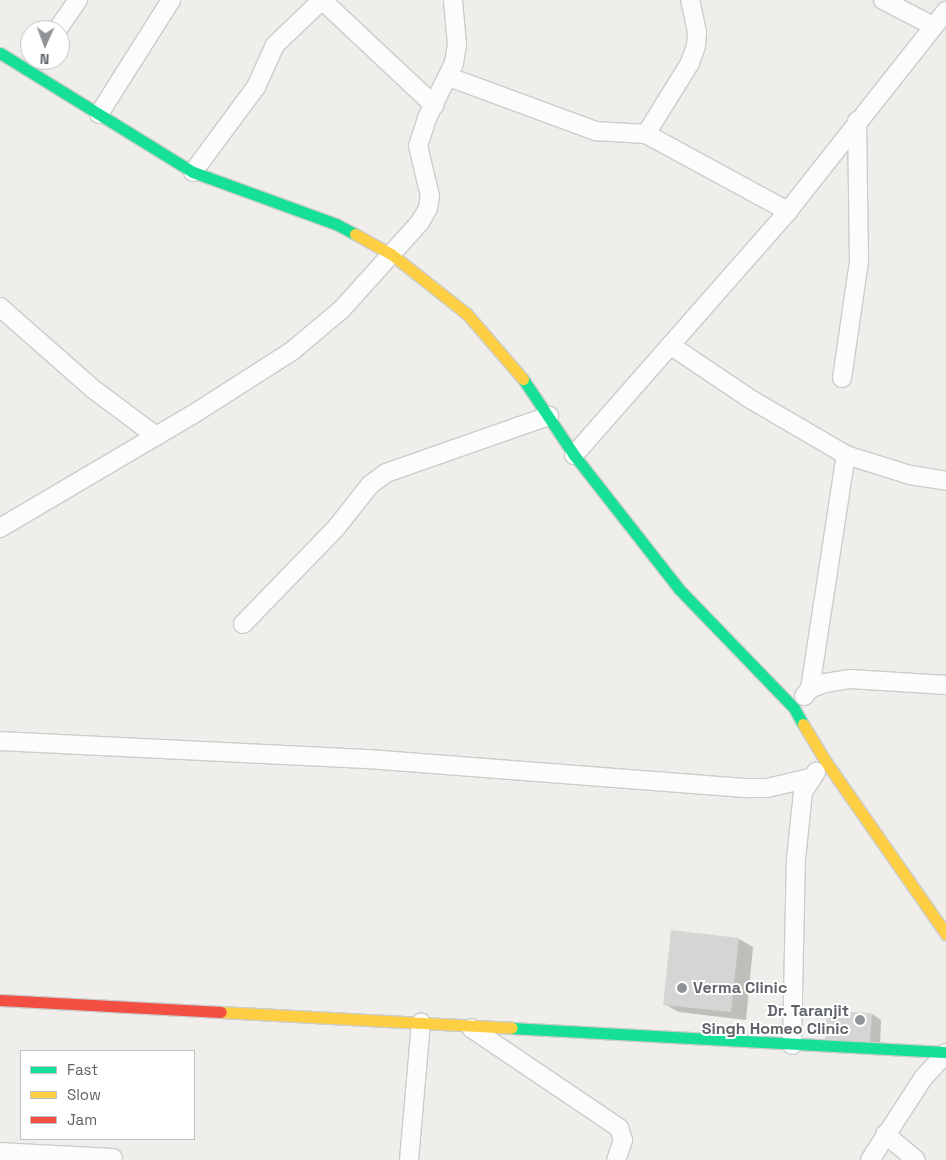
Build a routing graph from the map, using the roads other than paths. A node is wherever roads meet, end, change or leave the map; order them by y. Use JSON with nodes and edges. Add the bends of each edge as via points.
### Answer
{"nodes":[{"id":1,"x":78,"y":0,"type":"edge"},
{"id":2,"x":171,"y":0,"type":"edge"},
{"id":3,"x":322,"y":0,"type":"edge"},
{"id":4,"x":453,"y":0,"type":"edge"},
{"id":5,"x":690,"y":0,"type":"edge"},
{"id":6,"x":883,"y":0,"type":"edge"},
{"id":7,"x":946,"y":11,"type":"edge"},
{"id":8,"x":64,"y":20,"type":"edge"},
{"id":9,"x":933,"y":26,"type":"junction"},
{"id":10,"x":0,"y":53,"type":"edge"},
{"id":11,"x":20,"y":60,"type":"edge"},
{"id":12,"x":39,"y":70,"type":"edge"},
{"id":13,"x":448,"y":77,"type":"junction"},
{"id":14,"x":434,"y":105,"type":"junction"},
{"id":15,"x":99,"y":114,"type":"junction"},
{"id":16,"x":857,"y":121,"type":"junction"},
{"id":17,"x":646,"y":134,"type":"junction"},
{"id":18,"x":193,"y":172,"type":"junction"},
{"id":19,"x":788,"y":211,"type":"junction"},
{"id":20,"x":391,"y":254,"type":"junction"},
{"id":21,"x":0,"y":307,"type":"edge"},
{"id":22,"x":670,"y":345,"type":"junction"},
{"id":23,"x":842,"y":378,"type":"dead end"},
{"id":24,"x":549,"y":416,"type":"junction"},
{"id":25,"x":156,"y":436,"type":"junction"},
{"id":26,"x":574,"y":455,"type":"junction"},
{"id":27,"x":846,"y":455,"type":"junction"},
{"id":28,"x":946,"y":481,"type":"edge"},
{"id":29,"x":0,"y":528,"type":"edge"},
{"id":30,"x":243,"y":624,"type":"dead end"},
{"id":31,"x":946,"y":685,"type":"edge"},
{"id":32,"x":810,"y":689,"type":"junction"},
{"id":33,"x":794,"y":708,"type":"junction"},
{"id":34,"x":0,"y":741,"type":"edge"},
{"id":35,"x":826,"y":762,"type":"junction"},
{"id":36,"x":810,"y":778,"type":"junction"},
{"id":37,"x":946,"y":934,"type":"edge"},
{"id":38,"x":0,"y":1000,"type":"edge"},
{"id":39,"x":421,"y":1024,"type":"junction"},
{"id":40,"x":471,"y":1028,"type":"junction"},
{"id":41,"x":792,"y":1045,"type":"junction"},
{"id":42,"x":946,"y":1052,"type":"edge"},
{"id":43,"x":886,"y":1134,"type":"junction"},
{"id":44,"x":0,"y":1152,"type":"edge"},
{"id":45,"x":113,"y":1158,"type":"dead end"},
{"id":46,"x":410,"y":1159,"type":"edge"},
{"id":47,"x":616,"y":1160,"type":"edge"},
{"id":48,"x":870,"y":1160,"type":"edge"},
{"id":49,"x":916,"y":1160,"type":"edge"}],
"edges":[{"from":1,"to":8,"type":"street"},
{"from":2,"to":15,"type":"street"},
{"from":3,"to":14,"type":"street"},
{"from":3,"to":18,"type":"street","via":[[275,45],[256,87]]},
{"from":4,"to":13,"type":"street","via":[[456,45]]},
{"from":5,"to":17,"type":"street","via":[[697,32],[696,46],[690,63]]},
{"from":6,"to":9,"type":"street"},
{"from":7,"to":9,"type":"street"},
{"from":9,"to":16,"type":"street"},
{"from":10,"to":11,"type":"street"},
{"from":12,"to":15,"type":"street"},
{"from":13,"to":14,"type":"street"},
{"from":13,"to":17,"type":"street","via":[[596,131]]},
{"from":14,"to":20,"type":"street","via":[[418,146],[428,181],[428,208]]},
{"from":15,"to":18,"type":"street"},
{"from":16,"to":19,"type":"street"},
{"from":16,"to":23,"type":"street","via":[[859,262]]},
{"from":17,"to":19,"type":"street"},
{"from":18,"to":20,"type":"street","via":[[336,224]]},
{"from":19,"to":22,"type":"street"},
{"from":20,"to":24,"type":"street","via":[[467,314],[494,340]]},
{"from":20,"to":25,"type":"street","via":[[319,331],[264,371]]},
{"from":21,"to":25,"type":"street","via":[[93,390]]},
{"from":22,"to":26,"type":"street"},
{"from":22,"to":27,"type":"street","via":[[752,400]]},
{"from":24,"to":26,"type":"street"},
{"from":24,"to":30,"type":"street","via":[[386,473],[370,485],[336,528]]},
{"from":25,"to":29,"type":"street"},
{"from":26,"to":33,"type":"street","via":[[679,589]]},
{"from":27,"to":28,"type":"street","via":[[910,475]]},
{"from":27,"to":32,"type":"street"},
{"from":31,"to":32,"type":"street","via":[[851,679]]},
{"from":32,"to":33,"type":"street"},
{"from":33,"to":35,"type":"street"},
{"from":34,"to":36,"type":"street","via":[[368,759],[748,788],[776,787]]},
{"from":35,"to":36,"type":"street"},
{"from":35,"to":37,"type":"street"},
{"from":36,"to":41,"type":"street","via":[[803,792],[796,859]]},
{"from":38,"to":39,"type":"street"},
{"from":39,"to":40,"type":"street"},
{"from":39,"to":46,"type":"street"},
{"from":40,"to":41,"type":"street"},
{"from":40,"to":47,"type":"street","via":[[619,1128],[623,1140]]},
{"from":41,"to":42,"type":"street"},
{"from":42,"to":43,"type":"street","via":[[924,1077]]},
{"from":43,"to":48,"type":"street"},
{"from":43,"to":49,"type":"street"},
{"from":44,"to":45,"type":"street"}]}
